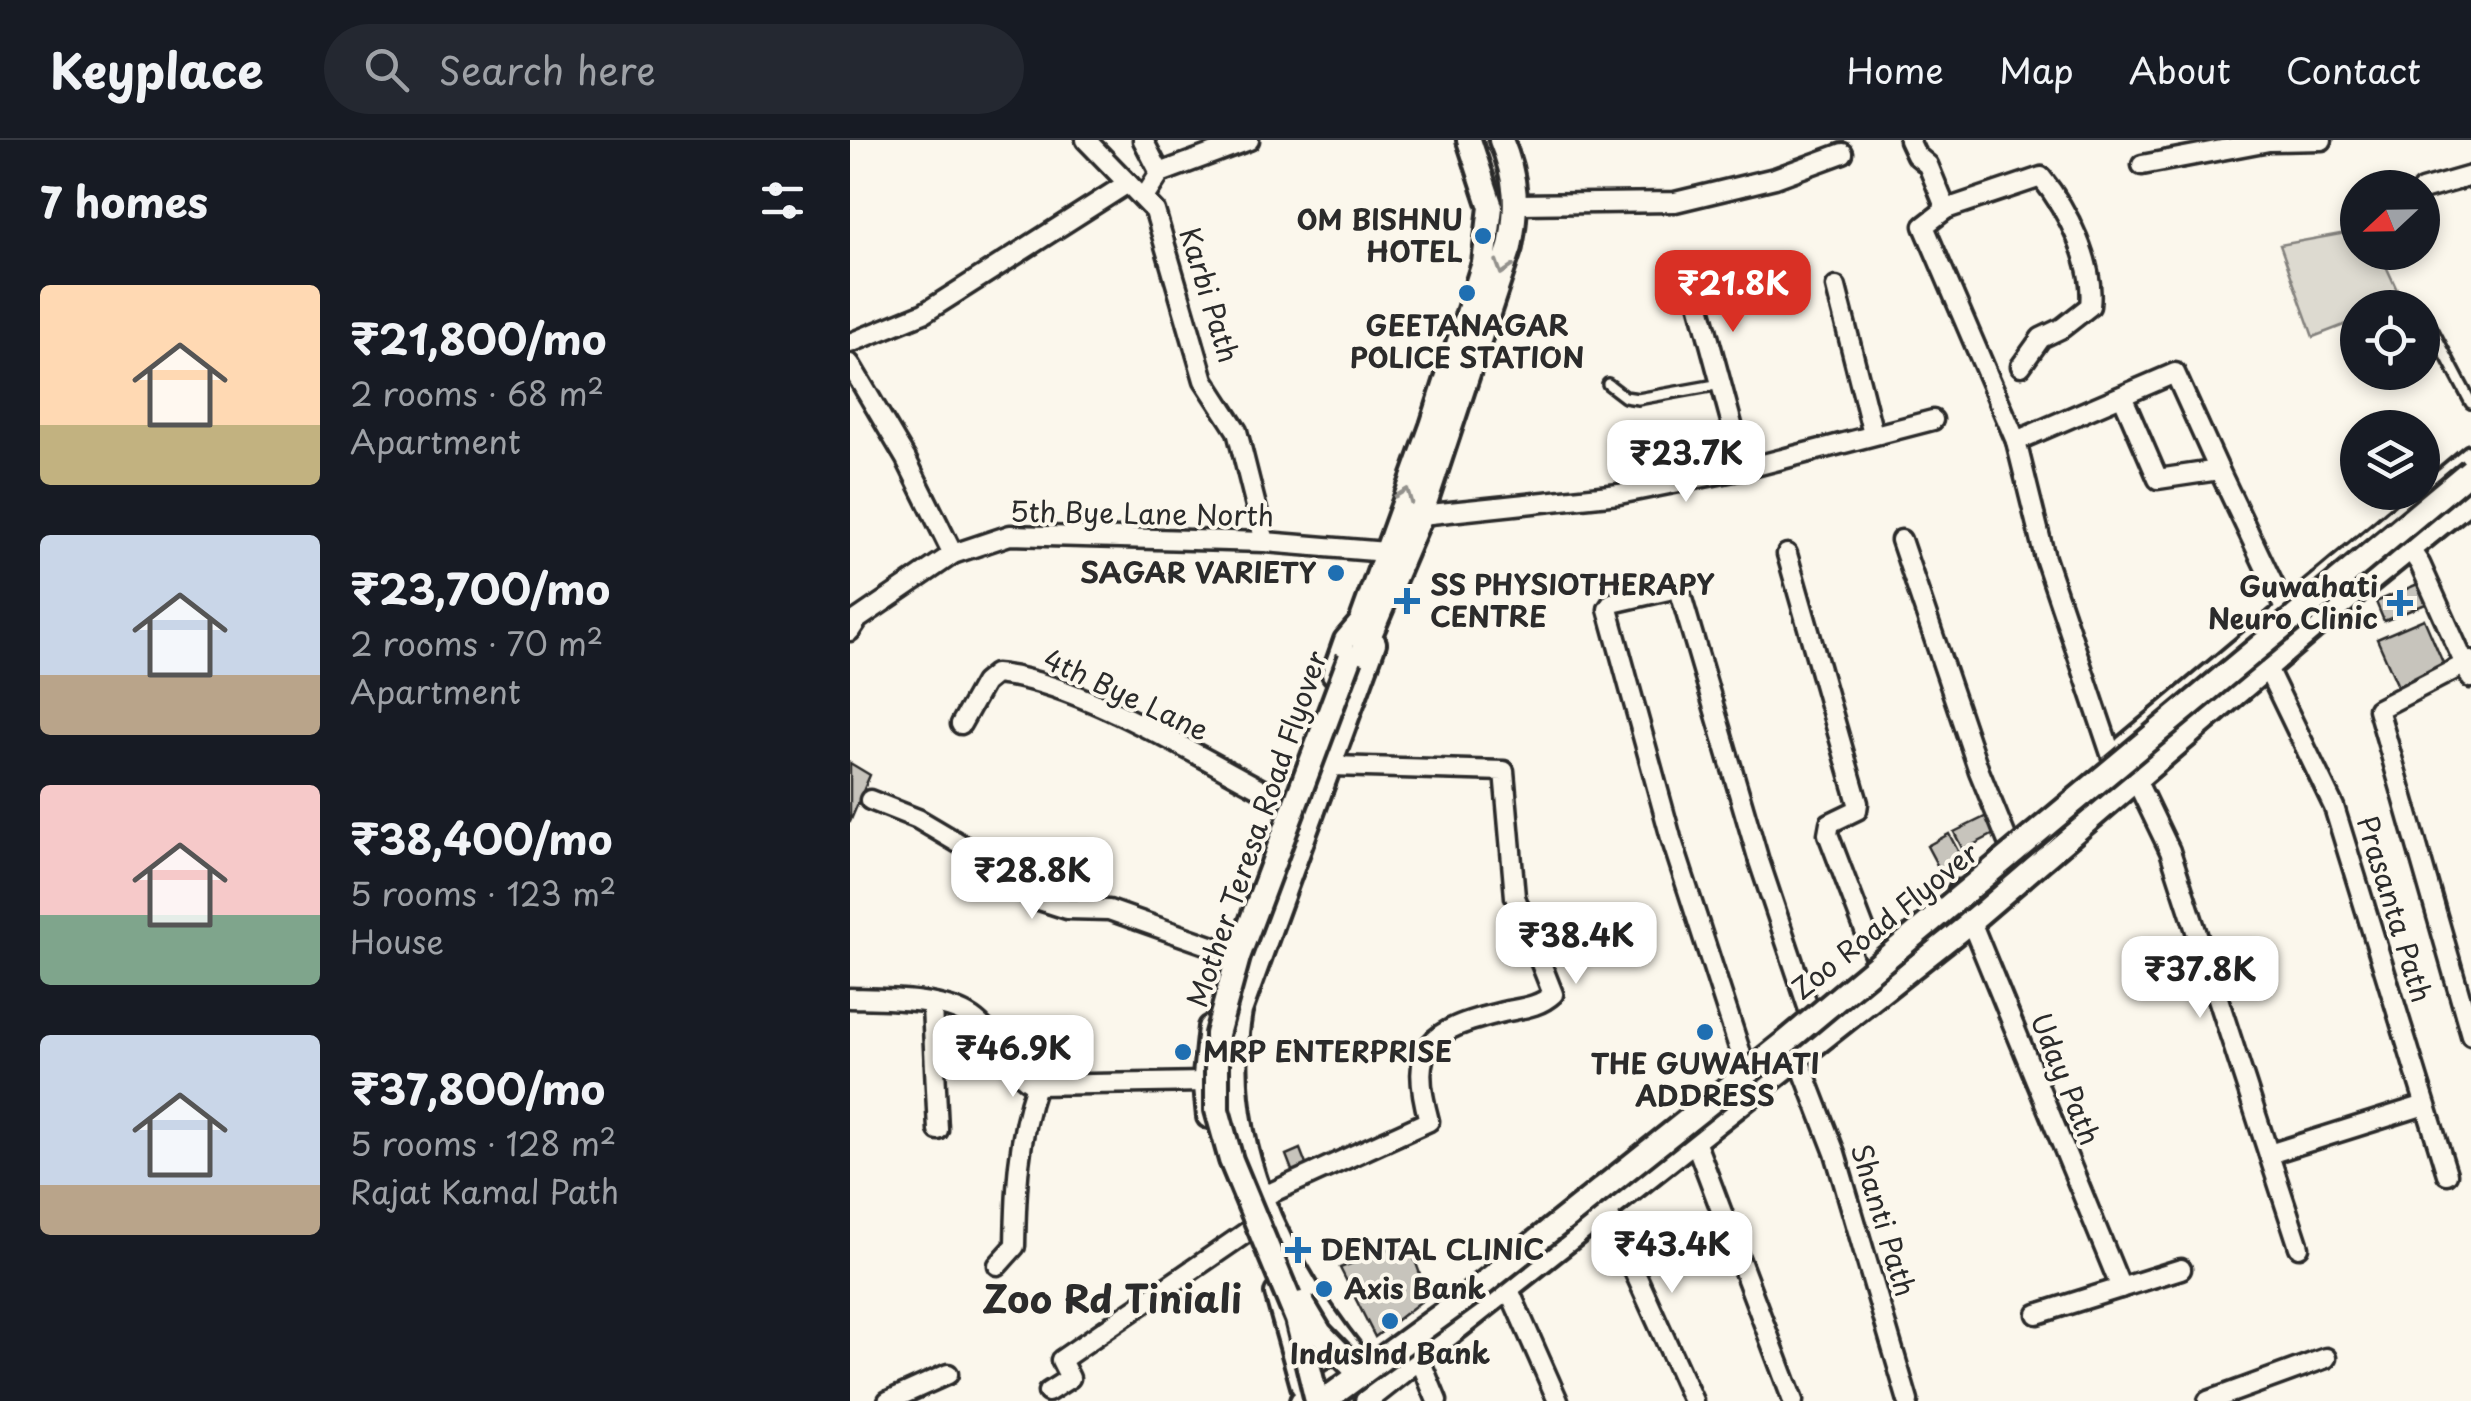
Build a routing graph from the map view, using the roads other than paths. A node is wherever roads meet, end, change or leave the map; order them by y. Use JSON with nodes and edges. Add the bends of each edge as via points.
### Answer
{"nodes":[{"id":1,"x":1086,"y":140,"type":"edge"},
{"id":2,"x":1143,"y":140,"type":"edge"},
{"id":3,"x":1249,"y":140,"type":"edge"},
{"id":4,"x":1469,"y":140,"type":"edge"},
{"id":5,"x":1501,"y":140,"type":"edge"},
{"id":6,"x":1909,"y":140,"type":"edge"},
{"id":7,"x":2322,"y":140,"type":"edge"},
{"id":8,"x":1842,"y":153,"type":"dead end"},
{"id":9,"x":2142,"y":165,"type":"dead end"},
{"id":10,"x":1160,"y":174,"type":"junction"},
{"id":11,"x":2471,"y":176,"type":"edge"},
{"id":12,"x":1128,"y":183,"type":"junction"},
{"id":13,"x":2440,"y":185,"type":"edge"},
{"id":14,"x":1144,"y":198,"type":"junction"},
{"id":15,"x":1518,"y":204,"type":"junction"},
{"id":16,"x":1946,"y":209,"type":"junction"},
{"id":17,"x":1836,"y":287,"type":"dead end"},
{"id":18,"x":1698,"y":299,"type":"dead end"},
{"id":19,"x":850,"y":343,"type":"edge"},
{"id":20,"x":2440,"y":344,"type":"edge"},
{"id":21,"x":850,"y":364,"type":"edge"},
{"id":22,"x":2021,"y":366,"type":"dead end"},
{"id":23,"x":1608,"y":384,"type":"dead end"},
{"id":24,"x":1721,"y":384,"type":"junction"},
{"id":25,"x":2123,"y":398,"type":"junction"},
{"id":26,"x":2471,"y":403,"type":"edge"},
{"id":27,"x":1933,"y":420,"type":"dead end"},
{"id":28,"x":1873,"y":434,"type":"junction"},
{"id":29,"x":2016,"y":441,"type":"junction"},
{"id":30,"x":2471,"y":456,"type":"edge"},
{"id":31,"x":1744,"y":469,"type":"junction"},
{"id":32,"x":2220,"y":470,"type":"junction"},
{"id":33,"x":2471,"y":470,"type":"edge"},
{"id":34,"x":2471,"y":488,"type":"edge"},
{"id":35,"x":2471,"y":500,"type":"edge"},
{"id":36,"x":1420,"y":515,"type":"junction"},
{"id":37,"x":2390,"y":522,"type":"junction"},
{"id":38,"x":1901,"y":540,"type":"dead end"},
{"id":39,"x":1265,"y":542,"type":"junction"},
{"id":40,"x":2410,"y":549,"type":"junction"},
{"id":41,"x":1393,"y":553,"type":"junction"},
{"id":42,"x":953,"y":554,"type":"junction"},
{"id":43,"x":1788,"y":554,"type":"dead end"},
{"id":44,"x":2285,"y":609,"type":"junction"},
{"id":45,"x":1369,"y":621,"type":"junction"},
{"id":46,"x":850,"y":632,"type":"edge"},
{"id":47,"x":1354,"y":661,"type":"junction"},
{"id":48,"x":2469,"y":667,"type":"edge"},
{"id":49,"x":2267,"y":668,"type":"junction"},
{"id":50,"x":962,"y":724,"type":"dead end"},
{"id":51,"x":2112,"y":757,"type":"junction"},
{"id":52,"x":1332,"y":766,"type":"junction"},
{"id":53,"x":2136,"y":780,"type":"junction"},
{"id":54,"x":870,"y":800,"type":"dead end"},
{"id":55,"x":1285,"y":802,"type":"junction"},
{"id":56,"x":2010,"y":847,"type":"junction"},
{"id":57,"x":1958,"y":890,"type":"junction"},
{"id":58,"x":1970,"y":922,"type":"junction"},
{"id":59,"x":1231,"y":953,"type":"junction"},
{"id":60,"x":1875,"y":957,"type":"junction"},
{"id":61,"x":850,"y":998,"type":"edge"},
{"id":62,"x":932,"y":1006,"type":"junction"},
{"id":63,"x":1809,"y":1010,"type":"junction"},
{"id":64,"x":2471,"y":1035,"type":"edge"},
{"id":65,"x":1798,"y":1057,"type":"junction"},
{"id":66,"x":1744,"y":1062,"type":"junction"},
{"id":67,"x":1205,"y":1082,"type":"junction"},
{"id":68,"x":1036,"y":1085,"type":"junction"},
{"id":69,"x":2425,"y":1105,"type":"junction"},
{"id":70,"x":938,"y":1130,"type":"dead end"},
{"id":71,"x":1695,"y":1140,"type":"junction"},
{"id":72,"x":2269,"y":1154,"type":"junction"},
{"id":73,"x":2447,"y":1174,"type":"dead end"},
{"id":74,"x":1264,"y":1196,"type":"junction"},
{"id":75,"x":1607,"y":1211,"type":"junction"},
{"id":76,"x":1250,"y":1230,"type":"junction"},
{"id":77,"x":2299,"y":1247,"type":"dead end"},
{"id":78,"x":998,"y":1265,"type":"dead end"},
{"id":79,"x":2181,"y":1270,"type":"dead end"},
{"id":80,"x":2121,"y":1288,"type":"junction"},
{"id":81,"x":1510,"y":1290,"type":"junction"},
{"id":82,"x":2037,"y":1314,"type":"dead end"},
{"id":83,"x":2326,"y":1358,"type":"dead end"},
{"id":84,"x":1420,"y":1360,"type":"junction"},
{"id":85,"x":1361,"y":1368,"type":"junction"},
{"id":86,"x":948,"y":1374,"type":"dead end"},
{"id":87,"x":1048,"y":1392,"type":"dead end"},
{"id":88,"x":1374,"y":1395,"type":"edge"},
{"id":89,"x":1311,"y":1400,"type":"edge"},
{"id":90,"x":888,"y":1401,"type":"edge"},
{"id":91,"x":1348,"y":1401,"type":"edge"},
{"id":92,"x":1437,"y":1401,"type":"edge"},
{"id":93,"x":1558,"y":1401,"type":"edge"},
{"id":94,"x":1693,"y":1401,"type":"edge"},
{"id":95,"x":1793,"y":1401,"type":"edge"},
{"id":96,"x":1908,"y":1401,"type":"edge"},
{"id":97,"x":2208,"y":1401,"type":"edge"}],
"edges":[{"from":1,"to":12,"type":"street","name":"Karbi Path"},
{"from":2,"to":10,"type":"street"},
{"from":3,"to":10,"type":"street"},
{"from":41,"to":4,"type":"main road","one_way":true,"via":[[1490,231],[1486,180]]},
{"from":5,"to":15,"type":"main road"},
{"from":6,"to":16,"type":"street"},
{"from":7,"to":9,"type":"street","via":[[2269,141]]},
{"from":8,"to":15,"type":"street","via":[[1675,202]]},
{"from":10,"to":14,"type":"street"},
{"from":11,"to":13,"type":"street"},
{"from":12,"to":14,"type":"street","name":"Karbi Path"},
{"from":12,"to":19,"type":"street","via":[[924,313]]},
{"from":14,"to":39,"type":"street","name":"Karbi Path","via":[[1155,212],[1204,380],[1238,431]]},
{"from":15,"to":36,"type":"main road","one_way":true},
{"from":16,"to":22,"type":"street","via":[[2041,177],[2058,198],[2093,284],[2090,306],[2040,338]]},
{"from":16,"to":29,"type":"street","via":[[1924,226]]},
{"from":17,"to":28,"type":"street"},
{"from":18,"to":24,"type":"street"},
{"from":20,"to":26,"type":"lane"},
{"from":21,"to":42,"type":"street"},
{"from":23,"to":24,"type":"lane","via":[[1638,399]]},
{"from":24,"to":31,"type":"street"},
{"from":25,"to":29,"type":"street"},
{"from":25,"to":32,"type":"street","via":[[2158,479]]},
{"from":25,"to":32,"type":"street","via":[[2175,373]]},
{"from":27,"to":28,"type":"street"},
{"from":28,"to":31,"type":"street"},
{"from":29,"to":51,"type":"street","via":[[2045,558]]},
{"from":30,"to":37,"type":"street"},
{"from":31,"to":36,"type":"street","via":[[1618,494]]},
{"from":32,"to":44,"type":"street"},
{"from":33,"to":85,"type":"main road","name":"Zoo Road Flyover","bridge":true,"via":[[1787,1041],[1469,1295]]},
{"from":34,"to":91,"type":"main road","name":"Zoo Road Flyover","via":[[1935,936]]},
{"from":35,"to":40,"type":"street"},
{"from":36,"to":41,"type":"main road"},
{"from":37,"to":40,"type":"street"},
{"from":37,"to":44,"type":"street"},
{"from":38,"to":56,"type":"street"},
{"from":39,"to":41,"type":"street","name":"5th Bye Lane North"},
{"from":39,"to":42,"type":"street","name":"5th Bye Lane North","via":[[1010,536]]},
{"from":40,"to":48,"type":"street"},
{"from":40,"to":49,"type":"street"},
{"from":41,"to":45,"type":"main road","name":"Mother Teresa Road Flyover"},
{"from":42,"to":46,"type":"street","name":"5th Bye Lane North","via":[[858,619]]},
{"from":43,"to":60,"type":"street","via":[[1858,804],[1830,823],[1828,834]]},
{"from":44,"to":51,"type":"street"},
{"from":45,"to":47,"type":"main road","name":"Mother Teresa Road Flyover"},
{"from":45,"to":52,"type":"street","via":[[1375,649]]},
{"from":45,"to":55,"type":"street","via":[[1346,640]]},
{"from":47,"to":85,"type":"main road","name":"Mother Teresa Road Flyover","bridge":true,"via":[[1247,960],[1231,1011],[1223,1074],[1228,1126],[1287,1270],[1320,1332]]},
{"from":47,"to":89,"type":"main road","name":"Mother Teresa Road Flyover","bridge":true,"via":[[1238,957],[1215,1057],[1224,1138],[1297,1319]]},
{"from":48,"to":64,"type":"street","via":[[2378,709]]},
{"from":49,"to":53,"type":"street"},
{"from":49,"to":69,"type":"street","name":"Prasanta Path","via":[[2334,808]]},
{"from":50,"to":55,"type":"street","name":"4th Bye Lane","via":[[995,674],[1020,676],[1078,696]]},
{"from":51,"to":56,"type":"street"},
{"from":52,"to":74,"type":"street","via":[[1241,1011],[1233,1058],[1240,1134]]},
{"from":52,"to":74,"type":"street","via":[[1504,771],[1515,897],[1554,994],[1543,1004],[1472,1020],[1431,1041],[1420,1059],[1419,1086],[1429,1121]]},
{"from":53,"to":58,"type":"street"},
{"from":53,"to":72,"type":"street","via":[[2170,851]]},
{"from":54,"to":59,"type":"street","via":[[918,818],[1033,898],[1068,910],[1109,910]]},
{"from":55,"to":59,"type":"street"},
{"from":56,"to":57,"type":"street"},
{"from":57,"to":58,"type":"street","name":"Uday Path"},
{"from":57,"to":60,"type":"street"},
{"from":58,"to":65,"type":"street"},
{"from":58,"to":80,"type":"street","name":"Uday Path"},
{"from":59,"to":67,"type":"street","via":[[1207,1033]]},
{"from":60,"to":63,"type":"street"},
{"from":61,"to":62,"type":"street"},
{"from":62,"to":68,"type":"street","via":[[973,1018],[1022,1078]]},
{"from":62,"to":70,"type":"street"},
{"from":63,"to":66,"type":"street"},
{"from":63,"to":66,"type":"street","via":[[1680,592],[1612,603],[1608,609],[1672,838]]},
{"from":65,"to":71,"type":"street"},
{"from":65,"to":96,"type":"street","name":"Shanti Path","via":[[1834,1152]]},
{"from":66,"to":85,"type":"street"},
{"from":67,"to":68,"type":"street"},
{"from":67,"to":76,"type":"street","via":[[1218,1153]]},
{"from":68,"to":78,"type":"street","via":[[1016,1174],[1016,1246]]},
{"from":69,"to":72,"type":"street"},
{"from":69,"to":73,"type":"street","name":"Prasanta Path"},
{"from":71,"to":75,"type":"street"},
{"from":71,"to":95,"type":"street"},
{"from":72,"to":77,"type":"street"},
{"from":74,"to":85,"type":"street","via":[[1303,1284]]},
{"from":75,"to":81,"type":"street"},
{"from":75,"to":94,"type":"street"},
{"from":76,"to":87,"type":"street","via":[[1061,1360],[1070,1378]]},
{"from":76,"to":89,"type":"street"},
{"from":79,"to":80,"type":"street"},
{"from":80,"to":82,"type":"street"},
{"from":81,"to":84,"type":"street"},
{"from":81,"to":93,"type":"street"},
{"from":83,"to":97,"type":"street"},
{"from":84,"to":88,"type":"street"},
{"from":84,"to":92,"type":"street"},
{"from":85,"to":88,"type":"street"},
{"from":85,"to":89,"type":"main road","name":"Zoo Road Flyover","bridge":true},
{"from":86,"to":90,"type":"street"}]}
